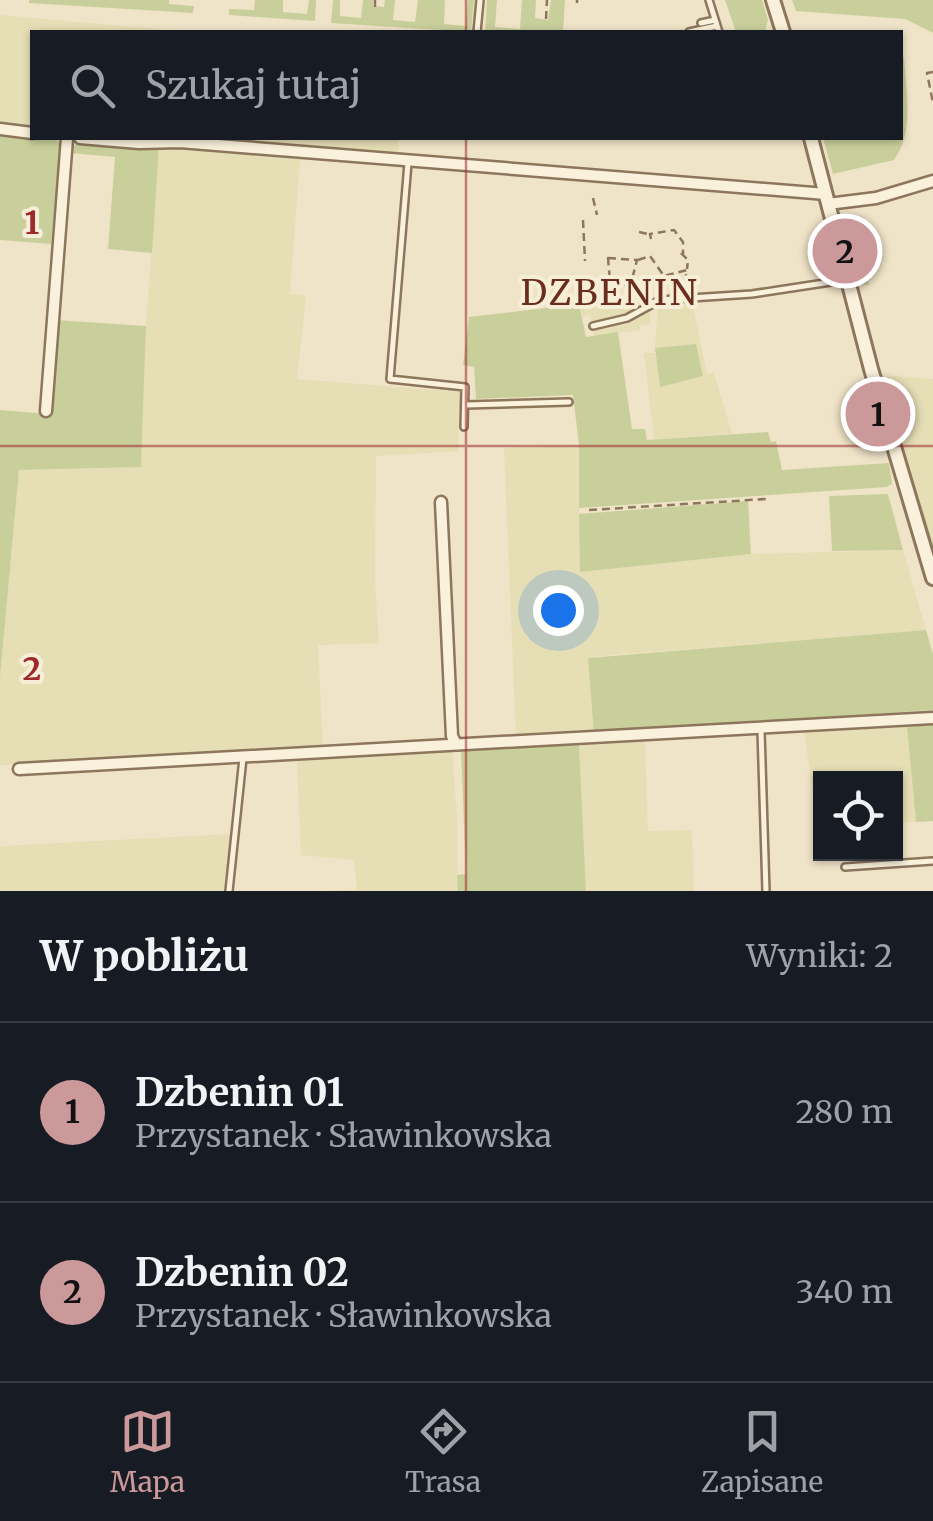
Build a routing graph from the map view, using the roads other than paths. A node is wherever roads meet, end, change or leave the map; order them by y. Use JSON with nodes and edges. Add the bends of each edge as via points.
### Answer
{"nodes":[{"id":1,"x":480,"y":0,"type":"edge"},
{"id":2,"x":709,"y":0,"type":"edge"},
{"id":3,"x":773,"y":0,"type":"edge"},
{"id":4,"x":701,"y":23,"type":"dead end"},
{"id":5,"x":717,"y":26,"type":"edge"},
{"id":6,"x":477,"y":30,"type":"edge"},
{"id":7,"x":782,"y":30,"type":"edge"},
{"id":8,"x":0,"y":129,"type":"edge"},
{"id":9,"x":30,"y":133,"type":"edge"},
{"id":10,"x":67,"y":140,"type":"edge"},
{"id":11,"x":104,"y":140,"type":"edge"},
{"id":12,"x":812,"y":140,"type":"edge"},
{"id":13,"x":408,"y":162,"type":"junction"},
{"id":14,"x":933,"y":181,"type":"edge"},
{"id":15,"x":827,"y":199,"type":"junction"},
{"id":16,"x":847,"y":280,"type":"junction"},
{"id":17,"x":593,"y":326,"type":"dead end"},
{"id":18,"x":569,"y":402,"type":"dead end"},
{"id":19,"x":466,"y":405,"type":"junction"},
{"id":20,"x":46,"y":411,"type":"dead end"},
{"id":21,"x":464,"y":427,"type":"dead end"},
{"id":22,"x":442,"y":502,"type":"dead end"},
{"id":23,"x":933,"y":578,"type":"edge"},
{"id":24,"x":933,"y":718,"type":"edge"},
{"id":25,"x":761,"y":728,"type":"junction"},
{"id":26,"x":456,"y":744,"type":"junction"},
{"id":27,"x":243,"y":758,"type":"junction"},
{"id":28,"x":18,"y":770,"type":"dead end"},
{"id":29,"x":933,"y":861,"type":"edge"},
{"id":30,"x":845,"y":867,"type":"dead end"},
{"id":31,"x":229,"y":891,"type":"edge"},
{"id":32,"x":766,"y":891,"type":"edge"}],
"edges":[{"from":1,"to":6,"type":"lane"},
{"from":2,"to":5,"type":"lane"},
{"from":3,"to":7,"type":"street"},
{"from":4,"to":5,"type":"lane"},
{"from":8,"to":9,"type":"street"},
{"from":10,"to":20,"type":"street"},
{"from":11,"to":13,"type":"street"},
{"from":12,"to":15,"type":"street"},
{"from":13,"to":15,"type":"street"},
{"from":13,"to":19,"type":"lane","via":[[390,379],[465,387]]},
{"from":14,"to":15,"type":"street","via":[[876,198]]},
{"from":15,"to":16,"type":"street"},
{"from":16,"to":17,"type":"lane","via":[[660,300]]},
{"from":16,"to":23,"type":"street"},
{"from":18,"to":19,"type":"lane"},
{"from":19,"to":21,"type":"lane"},
{"from":22,"to":26,"type":"street"},
{"from":24,"to":25,"type":"street"},
{"from":25,"to":26,"type":"street"},
{"from":25,"to":32,"type":"lane"},
{"from":26,"to":27,"type":"street"},
{"from":27,"to":28,"type":"street"},
{"from":27,"to":31,"type":"lane"},
{"from":29,"to":30,"type":"lane"}]}
